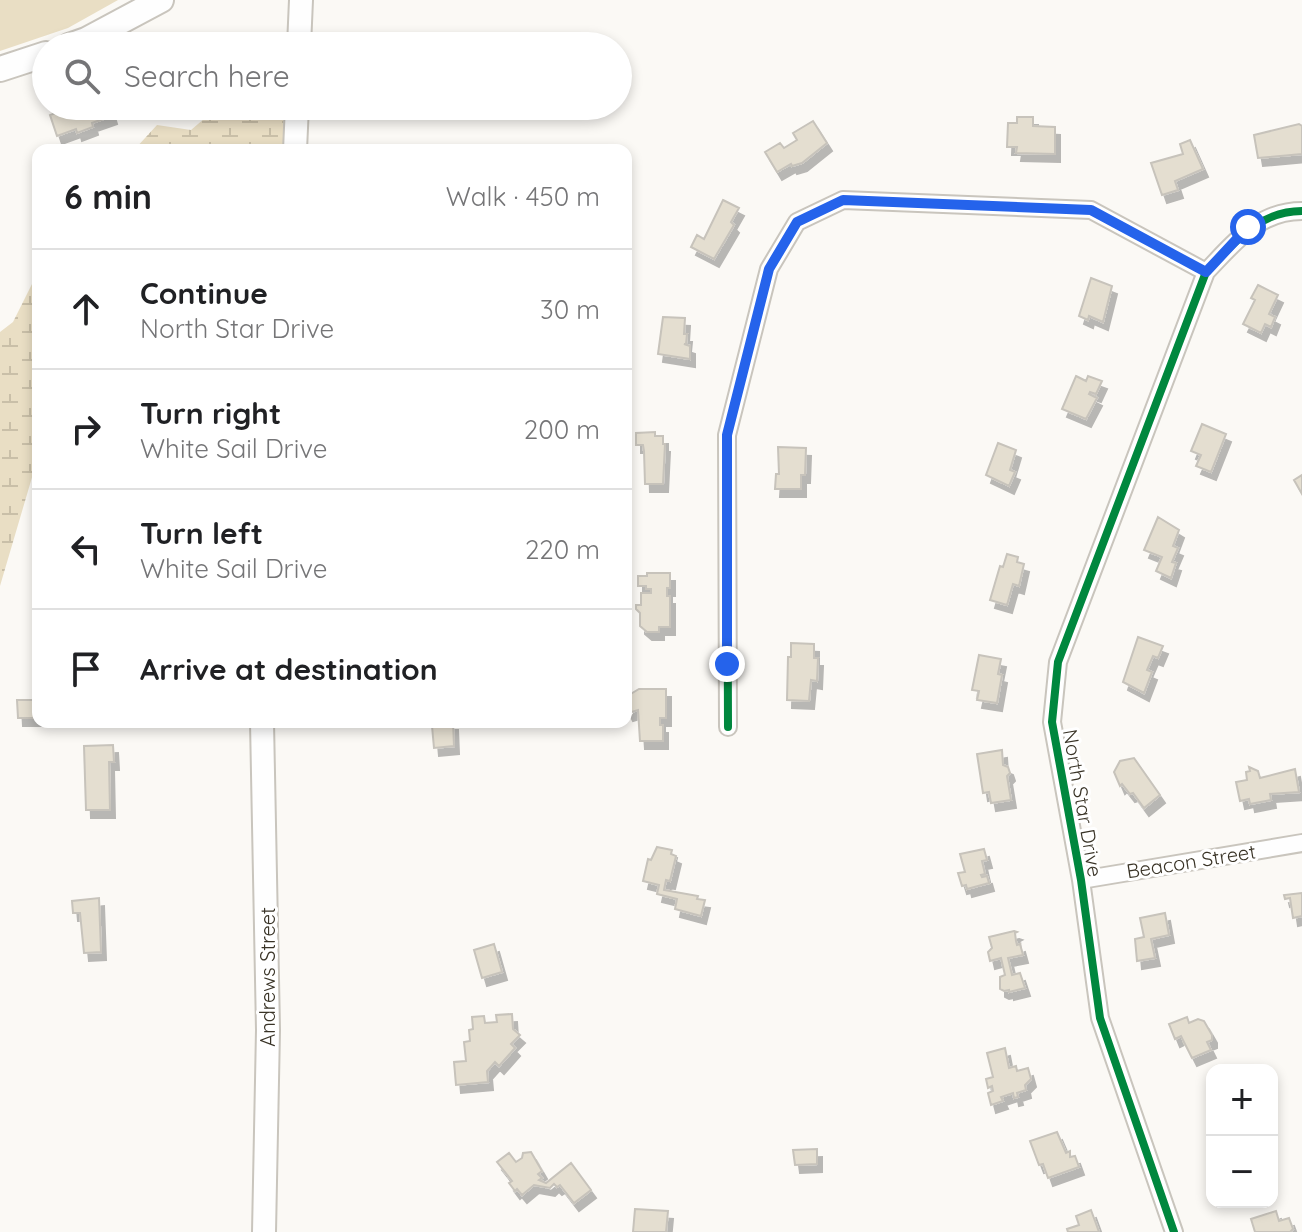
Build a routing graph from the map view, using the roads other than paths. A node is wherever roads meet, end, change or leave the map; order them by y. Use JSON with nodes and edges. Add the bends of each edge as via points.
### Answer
{"nodes":[{"id":1,"x":161,"y":0,"type":"edge"},
{"id":2,"x":301,"y":0,"type":"edge"},
{"id":3,"x":101,"y":32,"type":"edge"},
{"id":4,"x":300,"y":32,"type":"edge"},
{"id":5,"x":32,"y":59,"type":"edge"},
{"id":6,"x":0,"y":69,"type":"edge"},
{"id":7,"x":296,"y":120,"type":"edge"},
{"id":8,"x":295,"y":144,"type":"edge"},
{"id":9,"x":1302,"y":211,"type":"edge"},
{"id":10,"x":1206,"y":272,"type":"junction"},
{"id":11,"x":728,"y":727,"type":"dead end"},
{"id":12,"x":262,"y":728,"type":"edge"},
{"id":13,"x":1302,"y":843,"type":"edge"},
{"id":14,"x":1081,"y":880,"type":"junction"},
{"id":15,"x":264,"y":1232,"type":"edge"},
{"id":16,"x":1174,"y":1232,"type":"edge"}],
"edges":[{"from":1,"to":3,"type":"main road"},
{"from":2,"to":4,"type":"street"},
{"from":5,"to":6,"type":"main road"},
{"from":7,"to":8,"type":"street"},
{"from":9,"to":10,"type":"street","name":"North Star Drive","via":[[1287,211],[1248,227]]},
{"from":10,"to":11,"type":"street","via":[[1091,210],[843,200],[797,222],[769,269],[727,435]]},
{"from":10,"to":14,"type":"street","name":"North Star Drive","via":[[1058,662],[1052,722]]},
{"from":12,"to":15,"type":"street","name":"Andrews Street","via":[[268,1030]]},
{"from":13,"to":14,"type":"street","name":"Beacon Street"},
{"from":14,"to":16,"type":"street","name":"North Star Drive","via":[[1100,1018]]}]}
